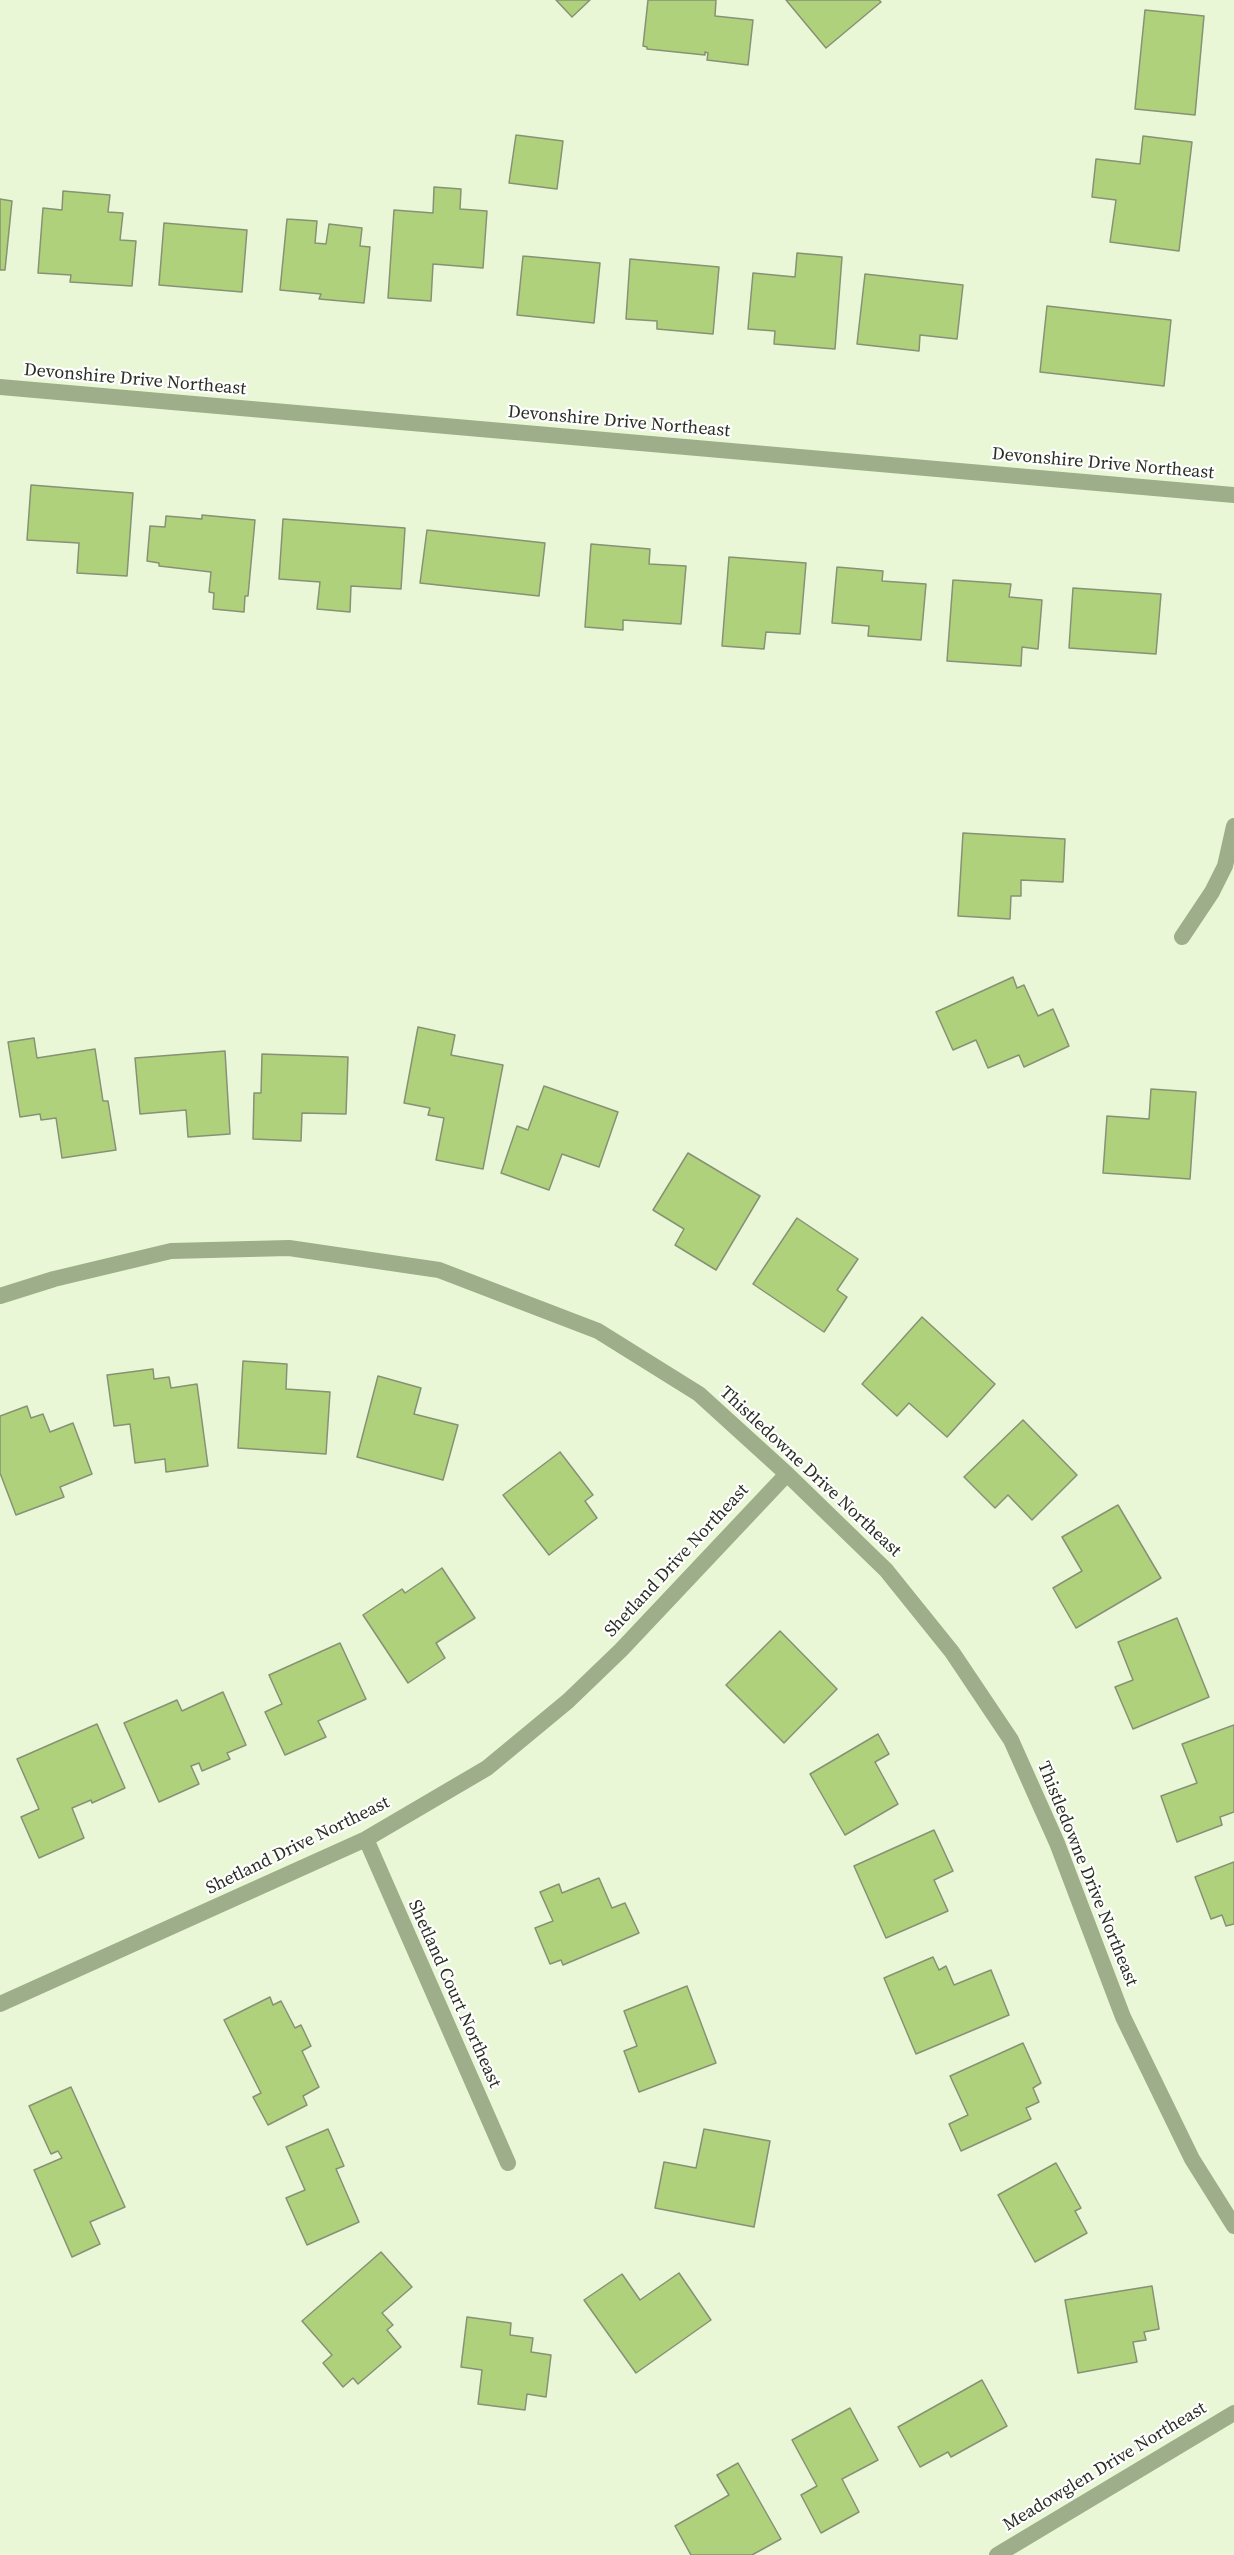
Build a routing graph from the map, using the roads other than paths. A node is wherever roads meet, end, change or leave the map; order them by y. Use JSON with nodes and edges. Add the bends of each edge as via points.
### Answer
{"nodes":[{"id":1,"x":0,"y":387,"type":"edge"},
{"id":2,"x":1234,"y":495,"type":"edge"},
{"id":3,"x":1234,"y":826,"type":"edge"},
{"id":4,"x":1182,"y":937,"type":"dead end"},
{"id":5,"x":0,"y":1296,"type":"edge"},
{"id":6,"x":787,"y":1474,"type":"junction"},
{"id":7,"x":366,"y":1839,"type":"junction"},
{"id":8,"x":0,"y":2004,"type":"edge"},
{"id":9,"x":508,"y":2163,"type":"dead end"},
{"id":10,"x":1234,"y":2226,"type":"edge"},
{"id":11,"x":1234,"y":2413,"type":"edge"},
{"id":12,"x":997,"y":2555,"type":"edge"}],
"edges":[{"from":1,"to":2,"type":"street","name":"Devonshire Drive Northeast"},
{"from":3,"to":4,"type":"street","via":[[1225,866]]},
{"from":5,"to":6,"type":"street","name":"Thistledowne Drive Northeast","via":[[171,1251],[289,1248],[439,1270],[598,1331],[699,1394]]},
{"from":6,"to":7,"type":"street","name":"Shetland Drive Northeast","via":[[568,1701],[487,1768]]},
{"from":6,"to":10,"type":"street","name":"Thistledowne Drive Northeast","via":[[886,1570],[952,1652],[1011,1740],[1057,1843],[1123,2018],[1192,2159]]},
{"from":7,"to":8,"type":"street","name":"Shetland Drive Northeast"},
{"from":7,"to":9,"type":"street","name":"Shetland Court Northeast"},
{"from":11,"to":12,"type":"street","name":"Meadowglen Drive Northeast"}]}
